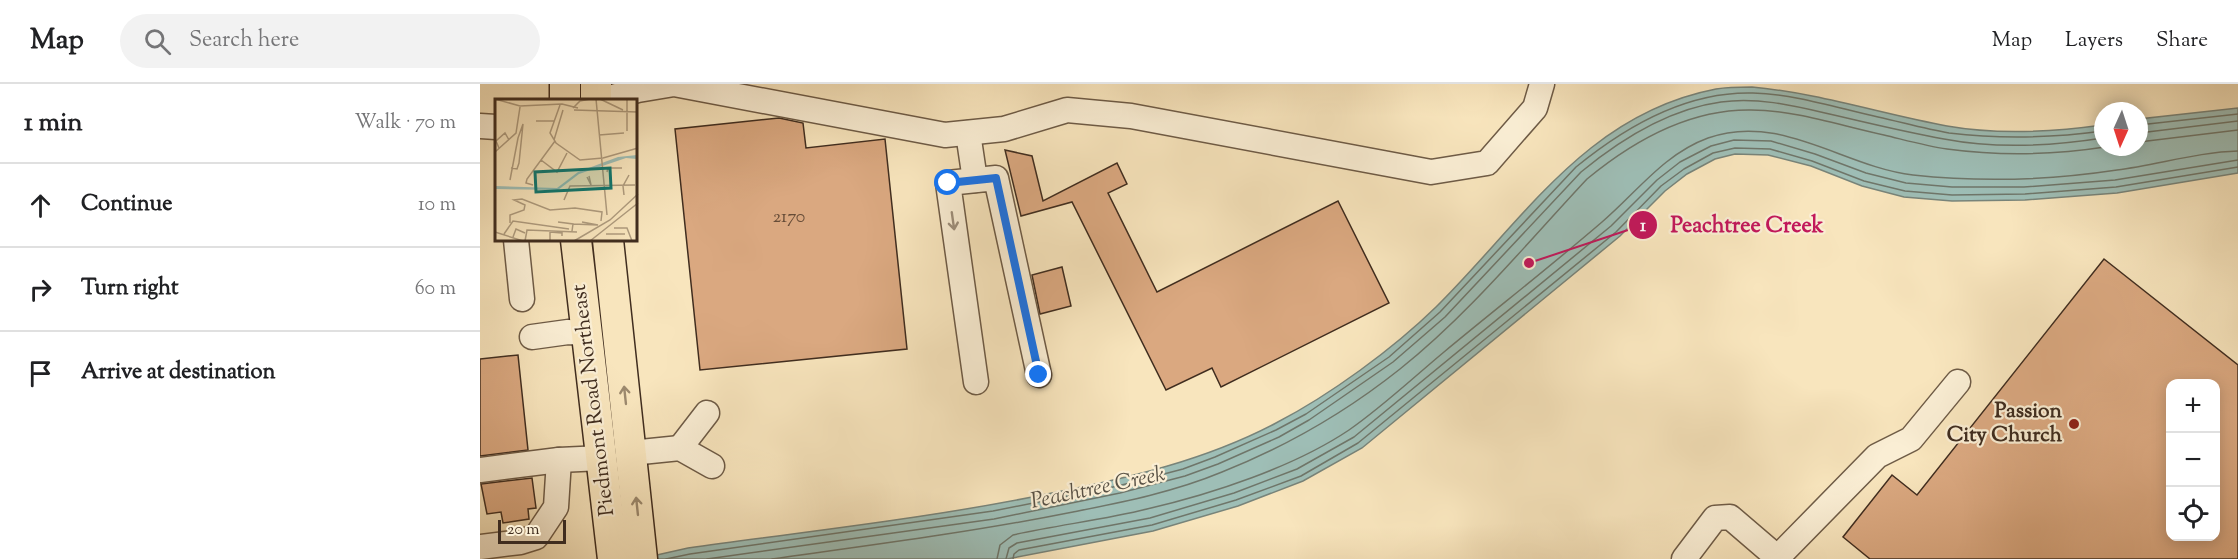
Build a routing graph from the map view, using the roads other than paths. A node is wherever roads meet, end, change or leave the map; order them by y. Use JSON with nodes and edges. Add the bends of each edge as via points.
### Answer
{"nodes":[{"id":1,"x":1542,"y":84,"type":"edge"},
{"id":2,"x":606,"y":99,"type":"edge"},
{"id":3,"x":480,"y":126,"type":"edge"},
{"id":4,"x":495,"y":127,"type":"edge"},
{"id":5,"x":968,"y":133,"type":"junction"},
{"id":6,"x":975,"y":180,"type":"junction"},
{"id":7,"x":516,"y":242,"type":"edge"},
{"id":8,"x":576,"y":242,"type":"edge"},
{"id":9,"x":608,"y":242,"type":"edge"},
{"id":10,"x":522,"y":299,"type":"dead end"},
{"id":11,"x":587,"y":333,"type":"junction"},
{"id":12,"x":532,"y":337,"type":"dead end"},
{"id":13,"x":1039,"y":375,"type":"dead end"},
{"id":14,"x":976,"y":382,"type":"dead end"},
{"id":15,"x":1958,"y":382,"type":"dead end"},
{"id":16,"x":707,"y":413,"type":"dead end"},
{"id":17,"x":680,"y":448,"type":"junction"},
{"id":18,"x":631,"y":453,"type":"junction"},
{"id":19,"x":602,"y":458,"type":"junction"},
{"id":20,"x":559,"y":460,"type":"junction"},
{"id":21,"x":712,"y":466,"type":"dead end"},
{"id":22,"x":480,"y":470,"type":"edge"},
{"id":23,"x":480,"y":547,"type":"edge"},
{"id":24,"x":1778,"y":558,"type":"edge"},
{"id":25,"x":613,"y":559,"type":"edge"},
{"id":26,"x":642,"y":559,"type":"edge"},
{"id":27,"x":1684,"y":559,"type":"edge"}],
"edges":[{"from":1,"to":5,"type":"street","via":[[1535,108],[1487,163],[1431,172],[1131,116],[1067,110],[1004,129]]},
{"from":2,"to":5,"type":"street","via":[[674,84],[945,135]]},
{"from":3,"to":4,"type":"street"},
{"from":5,"to":6,"type":"street"},
{"from":6,"to":13,"type":"street","via":[[996,178]]},
{"from":6,"to":14,"type":"street","one_way":true,"via":[[948,183]]},
{"from":7,"to":10,"type":"street"},
{"from":8,"to":11,"type":"main road","name":"Piedmont Road Northeast"},
{"from":18,"to":9,"type":"main road","name":"Piedmont Road Northeast","one_way":true},
{"from":11,"to":12,"type":"street"},
{"from":11,"to":19,"type":"main road","name":"Piedmont Road Northeast"},
{"from":15,"to":24,"type":"street","via":[[1911,439],[1877,456]]},
{"from":16,"to":17,"type":"street"},
{"from":17,"to":18,"type":"street"},
{"from":17,"to":21,"type":"street"},
{"from":26,"to":18,"type":"main road","name":"Piedmont Road Northeast","one_way":true},
{"from":19,"to":20,"type":"street"},
{"from":19,"to":25,"type":"main road","name":"Piedmont Road Northeast"},
{"from":20,"to":22,"type":"street"},
{"from":20,"to":23,"type":"street","via":[[556,507],[536,537]]},
{"from":24,"to":27,"type":"street","via":[[1730,517],[1715,518]]}]}
